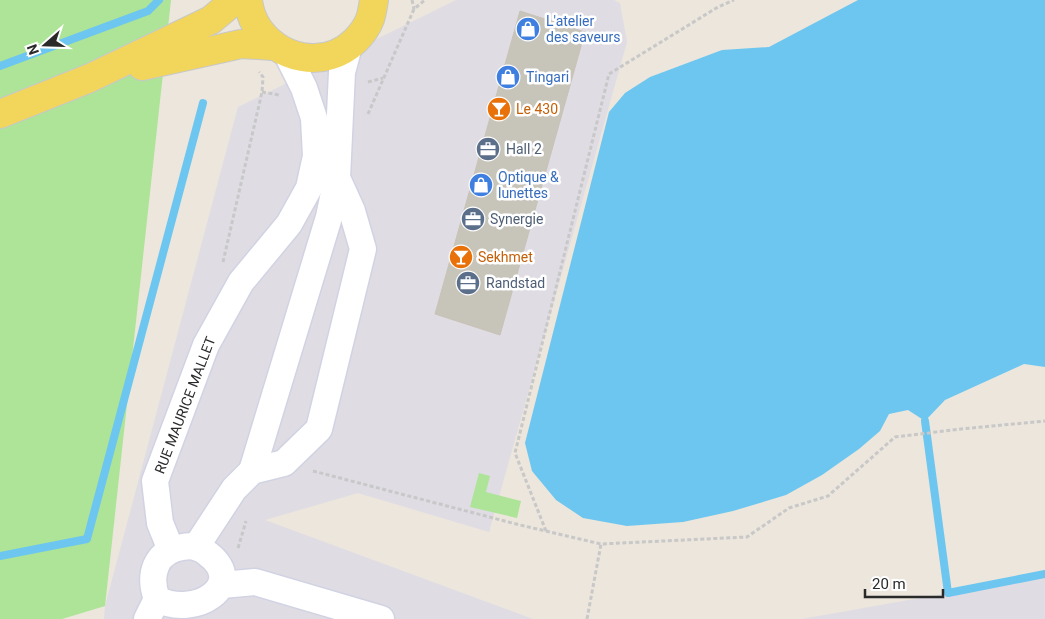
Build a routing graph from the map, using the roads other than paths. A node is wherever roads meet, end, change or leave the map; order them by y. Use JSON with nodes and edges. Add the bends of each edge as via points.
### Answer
{"nodes":[{"id":1,"x":235,"y":0,"type":"edge"},
{"id":2,"x":248,"y":0,"type":"edge"},
{"id":3,"x":402,"y":5,"type":"edge"},
{"id":4,"x":372,"y":10,"type":"edge"},
{"id":5,"x":349,"y":46,"type":"junction"},
{"id":6,"x":280,"y":50,"type":"junction"},
{"id":7,"x":90,"y":78,"type":"junction"},
{"id":8,"x":0,"y":114,"type":"edge"},
{"id":9,"x":336,"y":178,"type":"junction"},
{"id":10,"x":252,"y":471,"type":"junction"},
{"id":11,"x":183,"y":549,"type":"junction"},
{"id":12,"x":222,"y":585,"type":"junction"},
{"id":13,"x":152,"y":609,"type":"edge"},
{"id":14,"x":185,"y":618,"type":"edge"},
{"id":15,"x":381,"y":619,"type":"edge"}],
"edges":[{"from":1,"to":7,"type":"main road","via":[[211,20]]},
{"from":2,"to":6,"type":"main road","via":[[261,34]]},
{"from":3,"to":4,"type":"main road"},
{"from":4,"to":5,"type":"main road","via":[[360,35]]},
{"from":5,"to":6,"type":"main road","via":[[330,56],[308,58]]},
{"from":5,"to":9,"type":"street","via":[[342,72]]},
{"from":6,"to":7,"type":"main road","via":[[241,44]]},
{"from":6,"to":11,"type":"street","name":"RUE MAURICE MALLET","via":[[304,88],[314,118],[316,156],[309,188],[289,224],[241,282],[206,345],[155,481],[160,523]]},
{"from":7,"to":8,"type":"main road"},
{"from":9,"to":10,"type":"street","via":[[329,217]]},
{"from":9,"to":10,"type":"street","via":[[352,212],[363,250],[319,429],[284,463]]},
{"from":10,"to":11,"type":"street"},
{"from":11,"to":12,"type":"street","via":[[205,551],[212,557],[222,575]]},
{"from":11,"to":13,"type":"street","via":[[162,557],[156,566],[152,577]]},
{"from":12,"to":14,"type":"street","via":[[214,604],[206,611]]},
{"from":12,"to":15,"type":"street","via":[[255,582]]},
{"from":13,"to":14,"type":"street","via":[[164,608]]}]}
